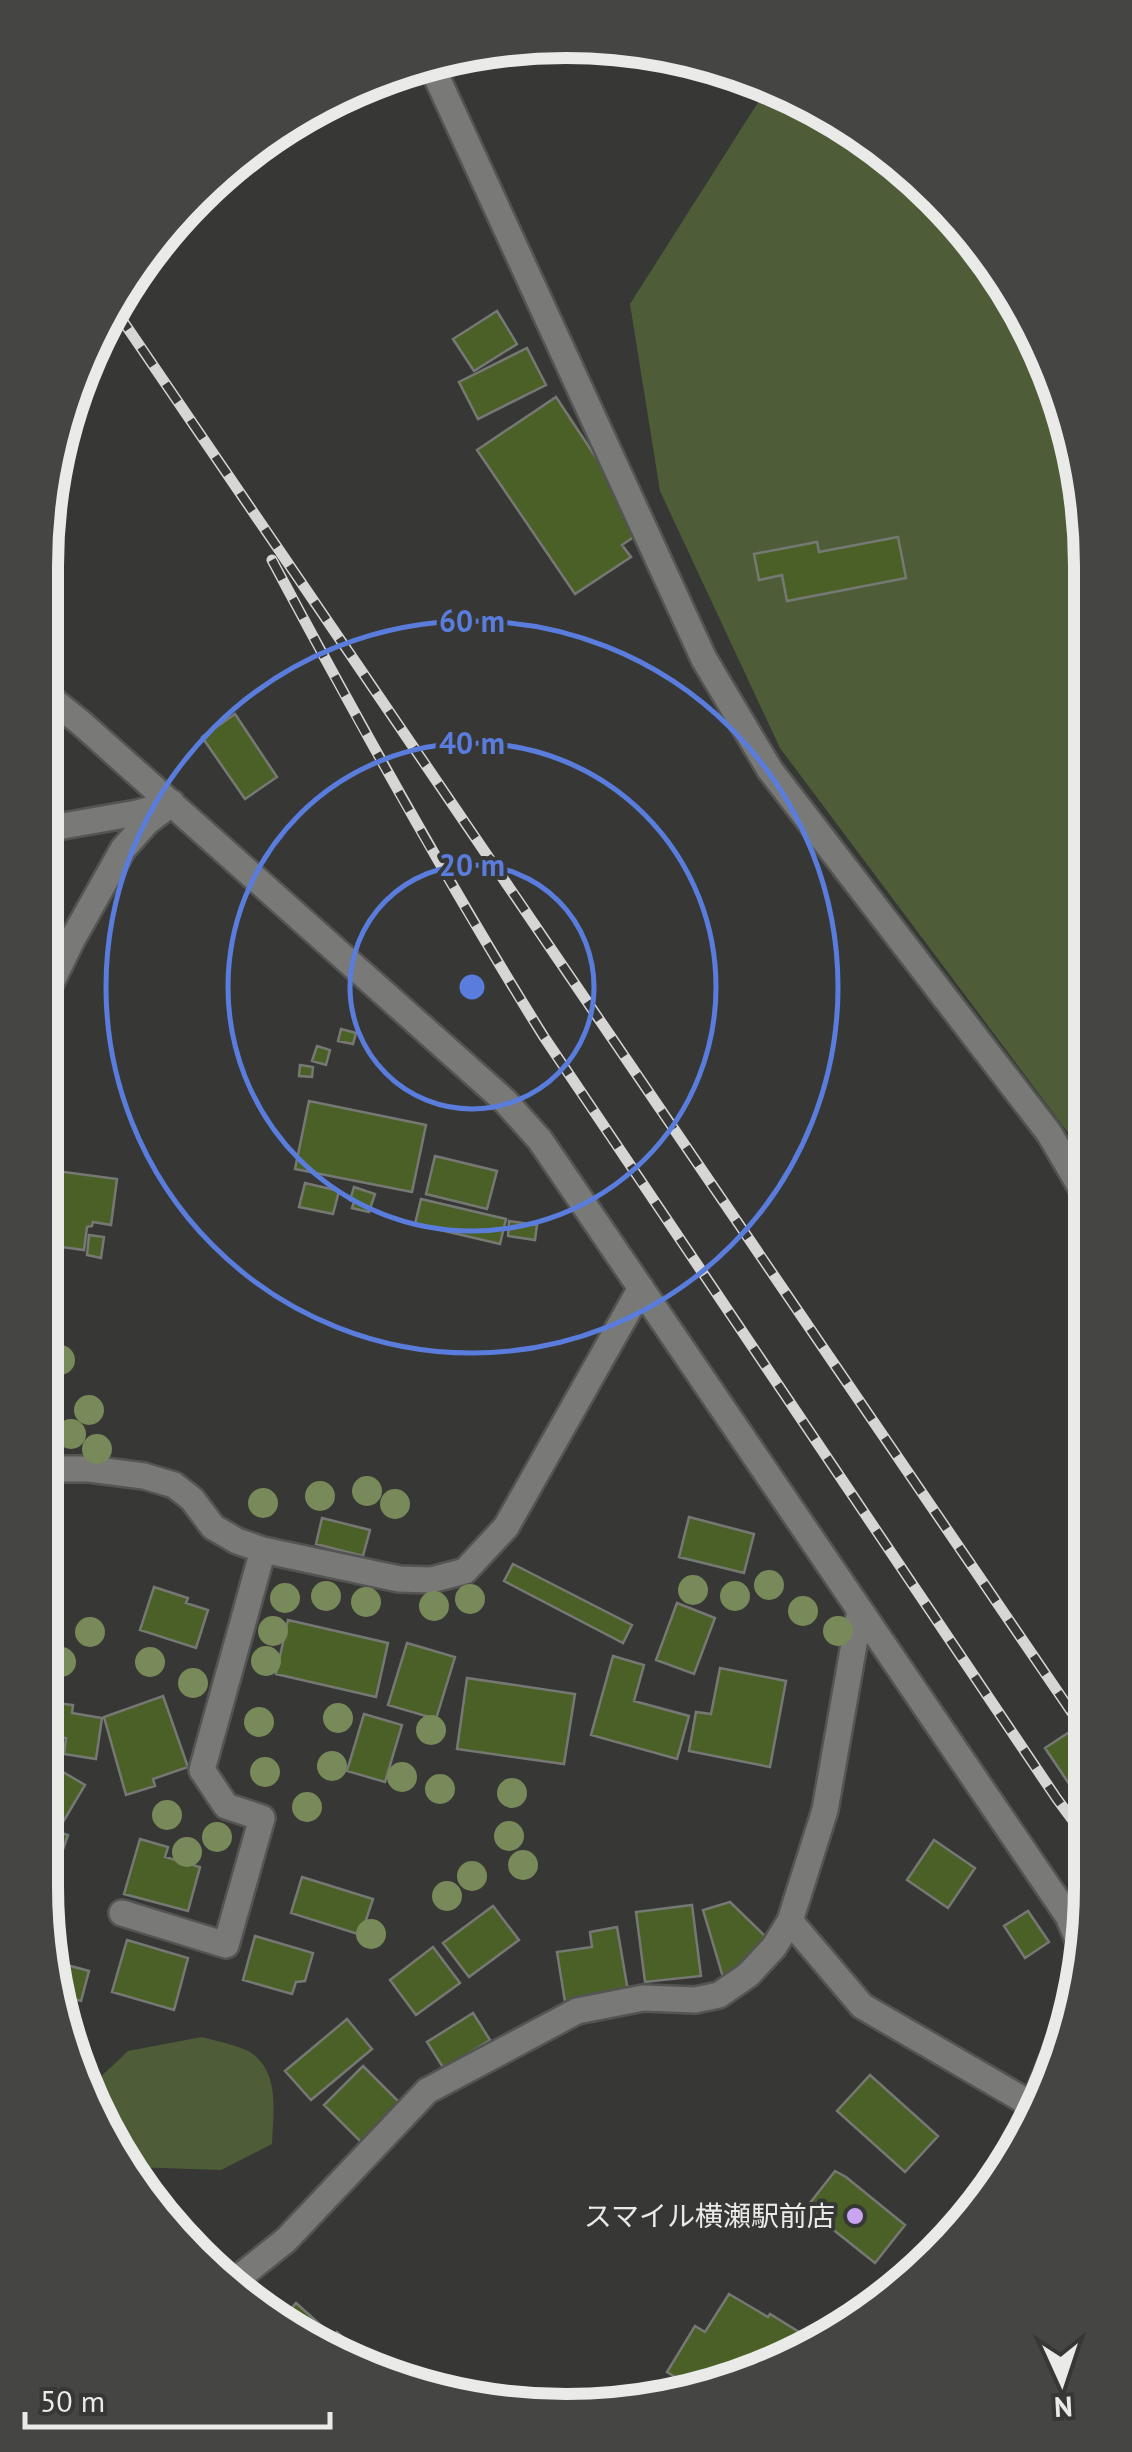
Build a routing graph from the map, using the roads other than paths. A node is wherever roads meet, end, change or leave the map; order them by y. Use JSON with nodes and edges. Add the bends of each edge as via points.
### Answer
{"nodes":[{"id":1,"x":436,"y":75,"type":"edge"},
{"id":2,"x":58,"y":704,"type":"edge"},
{"id":3,"x":172,"y":803,"type":"junction"},
{"id":4,"x":58,"y":827,"type":"edge"},
{"id":5,"x":58,"y":969,"type":"edge"},
{"id":6,"x":1074,"y":1176,"type":"edge"},
{"id":7,"x":642,"y":1288,"type":"junction"},
{"id":8,"x":58,"y":1469,"type":"edge"},
{"id":9,"x":263,"y":1550,"type":"junction"},
{"id":10,"x":860,"y":1610,"type":"junction"},
{"id":11,"x":122,"y":1913,"type":"dead end"},
{"id":12,"x":790,"y":1920,"type":"junction"},
{"id":13,"x":1072,"y":1926,"type":"edge"},
{"id":14,"x":1026,"y":2102,"type":"edge"},
{"id":15,"x":241,"y":2277,"type":"edge"}],
"edges":[{"from":1,"to":6,"type":"street","via":[[704,659],[770,770],[1049,1133]]},
{"from":2,"to":3,"type":"street"},
{"from":3,"to":4,"type":"street"},
{"from":3,"to":5,"type":"street","via":[[123,848]]},
{"from":3,"to":7,"type":"street","via":[[506,1102],[540,1140]]},
{"from":7,"to":9,"type":"street","via":[[506,1527],[466,1571],[398,1579]]},
{"from":7,"to":10,"type":"street"},
{"from":8,"to":9,"type":"street","via":[[174,1485],[213,1527]]},
{"from":9,"to":11,"type":"street","via":[[202,1770],[226,1806],[262,1818],[226,1945]]},
{"from":10,"to":12,"type":"street","via":[[825,1810]]},
{"from":10,"to":13,"type":"street"},
{"from":12,"to":14,"type":"street","via":[[862,2006]]},
{"from":12,"to":15,"type":"street","via":[[748,1975],[719,1995],[643,1998],[577,2011],[427,2091],[286,2240]]}]}
